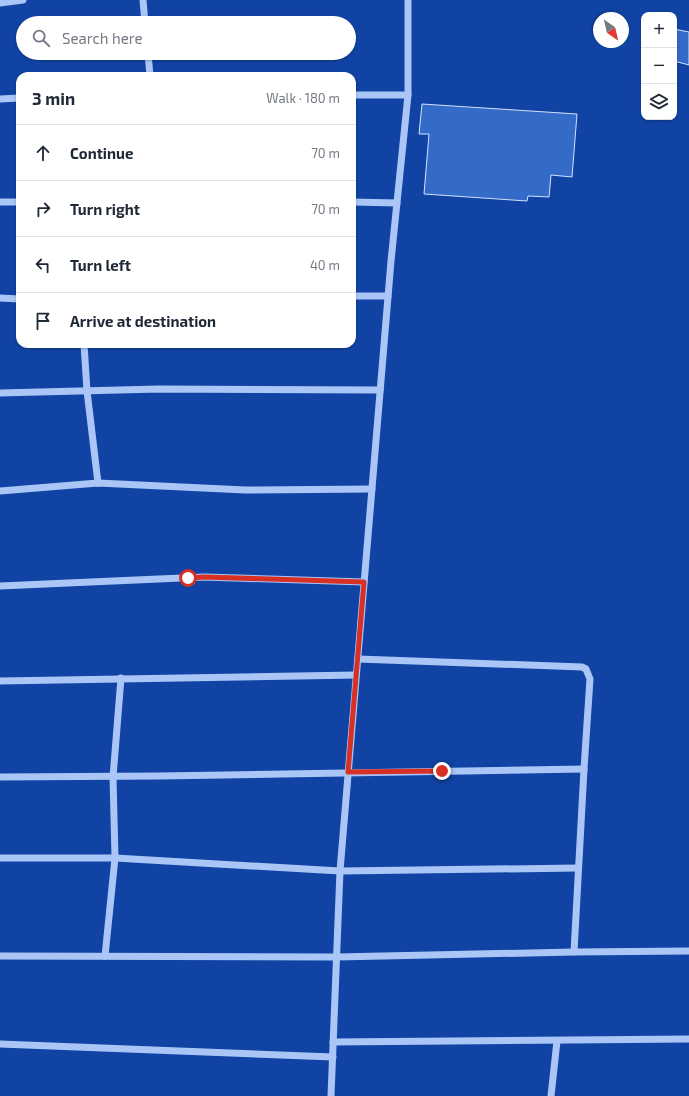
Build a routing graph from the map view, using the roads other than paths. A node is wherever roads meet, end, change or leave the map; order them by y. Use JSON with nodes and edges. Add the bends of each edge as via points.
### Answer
{"nodes":[{"id":1,"x":23,"y":0,"type":"edge"},
{"id":2,"x":143,"y":0,"type":"edge"},
{"id":3,"x":408,"y":0,"type":"edge"},
{"id":4,"x":0,"y":4,"type":"edge"},
{"id":5,"x":144,"y":16,"type":"edge"},
{"id":6,"x":149,"y":60,"type":"edge"},
{"id":7,"x":150,"y":72,"type":"edge"},
{"id":8,"x":356,"y":95,"type":"edge"},
{"id":9,"x":408,"y":95,"type":"junction"},
{"id":10,"x":16,"y":98,"type":"edge"},
{"id":11,"x":0,"y":99,"type":"edge"},
{"id":12,"x":0,"y":202,"type":"edge"},
{"id":13,"x":16,"y":202,"type":"edge"},
{"id":14,"x":356,"y":202,"type":"edge"},
{"id":15,"x":397,"y":203,"type":"junction"},
{"id":16,"x":356,"y":296,"type":"edge"},
{"id":17,"x":388,"y":296,"type":"junction"},
{"id":18,"x":0,"y":298,"type":"edge"},
{"id":19,"x":16,"y":298,"type":"edge"},
{"id":20,"x":84,"y":348,"type":"edge"},
{"id":21,"x":380,"y":390,"type":"junction"},
{"id":22,"x":87,"y":391,"type":"junction"},
{"id":23,"x":0,"y":393,"type":"edge"},
{"id":24,"x":98,"y":483,"type":"junction"},
{"id":25,"x":372,"y":489,"type":"junction"},
{"id":26,"x":0,"y":491,"type":"edge"},
{"id":27,"x":364,"y":582,"type":"junction"},
{"id":28,"x":0,"y":586,"type":"edge"},
{"id":29,"x":358,"y":659,"type":"junction"},
{"id":30,"x":356,"y":675,"type":"junction"},
{"id":31,"x":121,"y":678,"type":"junction"},
{"id":32,"x":0,"y":681,"type":"edge"},
{"id":33,"x":584,"y":769,"type":"junction"},
{"id":34,"x":348,"y":772,"type":"junction"},
{"id":35,"x":113,"y":776,"type":"junction"},
{"id":36,"x":0,"y":777,"type":"edge"},
{"id":37,"x":0,"y":858,"type":"edge"},
{"id":38,"x":115,"y":858,"type":"junction"},
{"id":39,"x":578,"y":868,"type":"junction"},
{"id":40,"x":340,"y":871,"type":"junction"},
{"id":41,"x":689,"y":951,"type":"edge"},
{"id":42,"x":574,"y":952,"type":"junction"},
{"id":43,"x":0,"y":956,"type":"edge"},
{"id":44,"x":105,"y":956,"type":"junction"},
{"id":45,"x":337,"y":956,"type":"junction"},
{"id":46,"x":689,"y":1039,"type":"edge"},
{"id":47,"x":557,"y":1041,"type":"junction"},
{"id":48,"x":334,"y":1042,"type":"junction"},
{"id":49,"x":0,"y":1044,"type":"edge"},
{"id":50,"x":333,"y":1057,"type":"junction"},
{"id":51,"x":331,"y":1096,"type":"edge"},
{"id":52,"x":551,"y":1096,"type":"edge"}],
"edges":[{"from":1,"to":4,"type":"street"},
{"from":2,"to":5,"type":"street"},
{"from":3,"to":9,"type":"street"},
{"from":6,"to":7,"type":"street"},
{"from":8,"to":9,"type":"street"},
{"from":9,"to":15,"type":"street"},
{"from":10,"to":11,"type":"street"},
{"from":12,"to":13,"type":"street"},
{"from":14,"to":15,"type":"street"},
{"from":15,"to":17,"type":"street"},
{"from":16,"to":17,"type":"street"},
{"from":17,"to":21,"type":"street"},
{"from":18,"to":19,"type":"street"},
{"from":20,"to":22,"type":"street"},
{"from":21,"to":22,"type":"street"},
{"from":21,"to":25,"type":"street"},
{"from":22,"to":23,"type":"street"},
{"from":22,"to":24,"type":"street"},
{"from":24,"to":25,"type":"street","via":[[245,490]]},
{"from":24,"to":26,"type":"street"},
{"from":25,"to":27,"type":"street"},
{"from":27,"to":28,"type":"street","via":[[204,577]]},
{"from":27,"to":29,"type":"street"},
{"from":29,"to":30,"type":"street"},
{"from":29,"to":33,"type":"street","via":[[582,667],[586,669],[590,679]]},
{"from":30,"to":31,"type":"street"},
{"from":30,"to":34,"type":"street"},
{"from":31,"to":32,"type":"street"},
{"from":31,"to":35,"type":"street"},
{"from":33,"to":34,"type":"street"},
{"from":33,"to":39,"type":"street"},
{"from":34,"to":35,"type":"street"},
{"from":34,"to":40,"type":"street"},
{"from":35,"to":36,"type":"street"},
{"from":35,"to":38,"type":"street"},
{"from":37,"to":38,"type":"street"},
{"from":38,"to":40,"type":"street"},
{"from":38,"to":44,"type":"street"},
{"from":39,"to":40,"type":"street"},
{"from":39,"to":42,"type":"street"},
{"from":40,"to":45,"type":"street"},
{"from":41,"to":42,"type":"street"},
{"from":42,"to":45,"type":"street"},
{"from":43,"to":44,"type":"street"},
{"from":44,"to":45,"type":"street"},
{"from":45,"to":48,"type":"street"},
{"from":46,"to":47,"type":"street"},
{"from":47,"to":48,"type":"street"},
{"from":47,"to":52,"type":"street"},
{"from":48,"to":50,"type":"street"},
{"from":49,"to":50,"type":"street"},
{"from":50,"to":51,"type":"street"}]}
